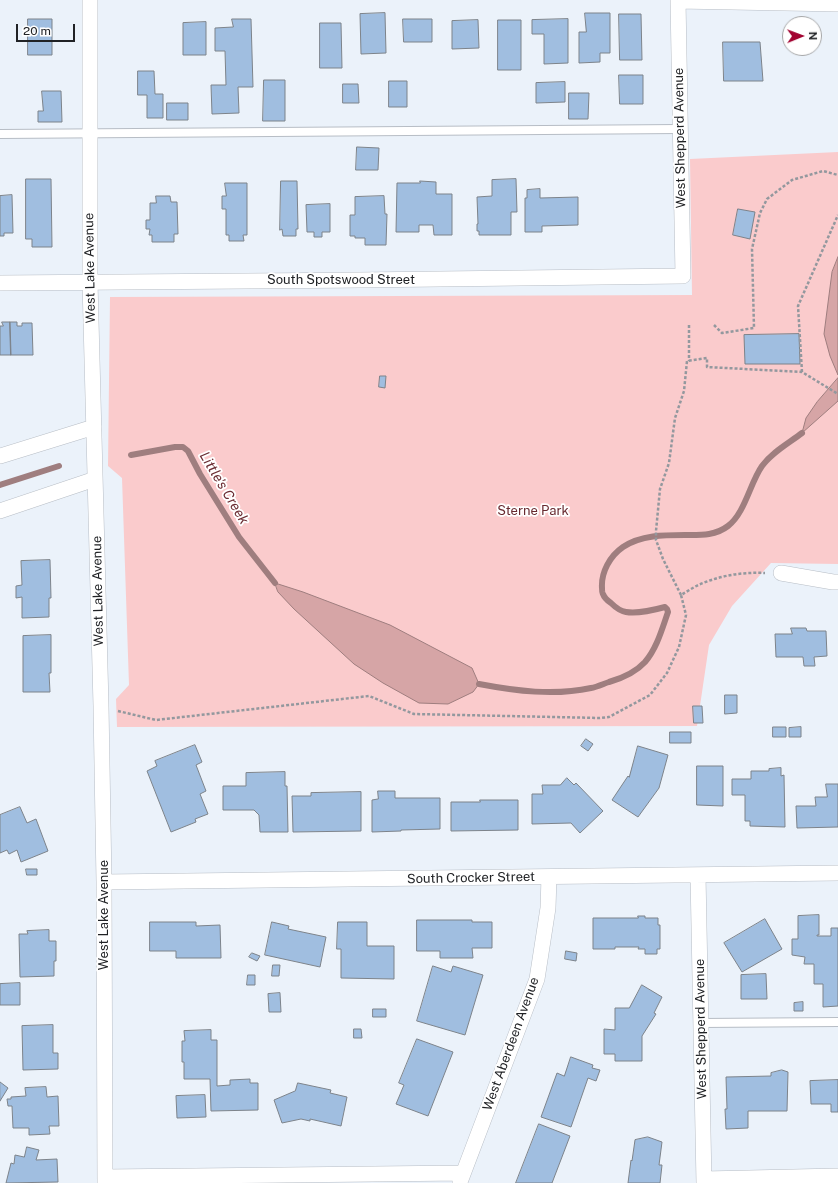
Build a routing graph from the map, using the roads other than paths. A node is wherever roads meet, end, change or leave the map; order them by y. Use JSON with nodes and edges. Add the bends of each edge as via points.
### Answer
{"nodes":[{"id":1,"x":90,"y":0,"type":"edge"},
{"id":2,"x":678,"y":0,"type":"edge"},
{"id":3,"x":838,"y":4,"type":"edge"},
{"id":4,"x":680,"y":128,"type":"junction"},
{"id":5,"x":90,"y":132,"type":"junction"},
{"id":6,"x":0,"y":134,"type":"edge"},
{"id":7,"x":683,"y":276,"type":"joint"},
{"id":8,"x":90,"y":282,"type":"junction"},
{"id":9,"x":0,"y":283,"type":"edge"},
{"id":10,"x":94,"y":427,"type":"junction"},
{"id":11,"x":0,"y":456,"type":"edge"},
{"id":12,"x":95,"y":479,"type":"junction"},
{"id":13,"x":0,"y":511,"type":"edge"},
{"id":14,"x":781,"y":573,"type":"road end"},
{"id":15,"x":838,"y":582,"type":"edge"},
{"id":16,"x":838,"y":874,"type":"edge"},
{"id":17,"x":698,"y":875,"type":"junction"},
{"id":18,"x":549,"y":877,"type":"junction"},
{"id":19,"x":104,"y":882,"type":"junction"},
{"id":20,"x":838,"y":1022,"type":"edge"},
{"id":21,"x":701,"y":1023,"type":"junction"},
{"id":22,"x":838,"y":1176,"type":"edge"},
{"id":23,"x":461,"y":1178,"type":"edge"},
{"id":24,"x":105,"y":1180,"type":"edge"},
{"id":25,"x":704,"y":1181,"type":"edge"}],
"edges":[{"from":1,"to":5,"type":"street","name":"West Lake Avenue"},
{"from":2,"to":3,"type":"street"},
{"from":2,"to":4,"type":"street","name":"West Shepperd Avenue"},
{"from":4,"to":5,"type":"lane"},
{"from":4,"to":7,"type":"street","name":"West Shepperd Avenue"},
{"from":5,"to":6,"type":"lane"},
{"from":5,"to":8,"type":"street","name":"West Lake Avenue"},
{"from":7,"to":8,"type":"street","name":"South Spotswood Street"},
{"from":8,"to":9,"type":"street","name":"South Spotswood Street"},
{"from":8,"to":10,"type":"street","name":"West Lake Avenue"},
{"from":10,"to":11,"type":"street"},
{"from":10,"to":12,"type":"street","name":"West Lake Avenue"},
{"from":12,"to":13,"type":"street"},
{"from":12,"to":19,"type":"street","name":"West Lake Avenue"},
{"from":14,"to":15,"type":"street"},
{"from":16,"to":17,"type":"street","name":"South Crocker Street"},
{"from":17,"to":18,"type":"street","name":"South Crocker Street"},
{"from":17,"to":21,"type":"street","name":"West Shepperd Avenue"},
{"from":18,"to":19,"type":"street","name":"South Crocker Street"},
{"from":18,"to":23,"type":"street","name":"West Aberdeen Avenue","via":[[548,908],[537,979]]},
{"from":19,"to":24,"type":"street","name":"West Lake Avenue"},
{"from":20,"to":21,"type":"lane"},
{"from":21,"to":25,"type":"street","name":"West Shepperd Avenue"},
{"from":22,"to":25,"type":"street"},
{"from":23,"to":24,"type":"street"}]}
